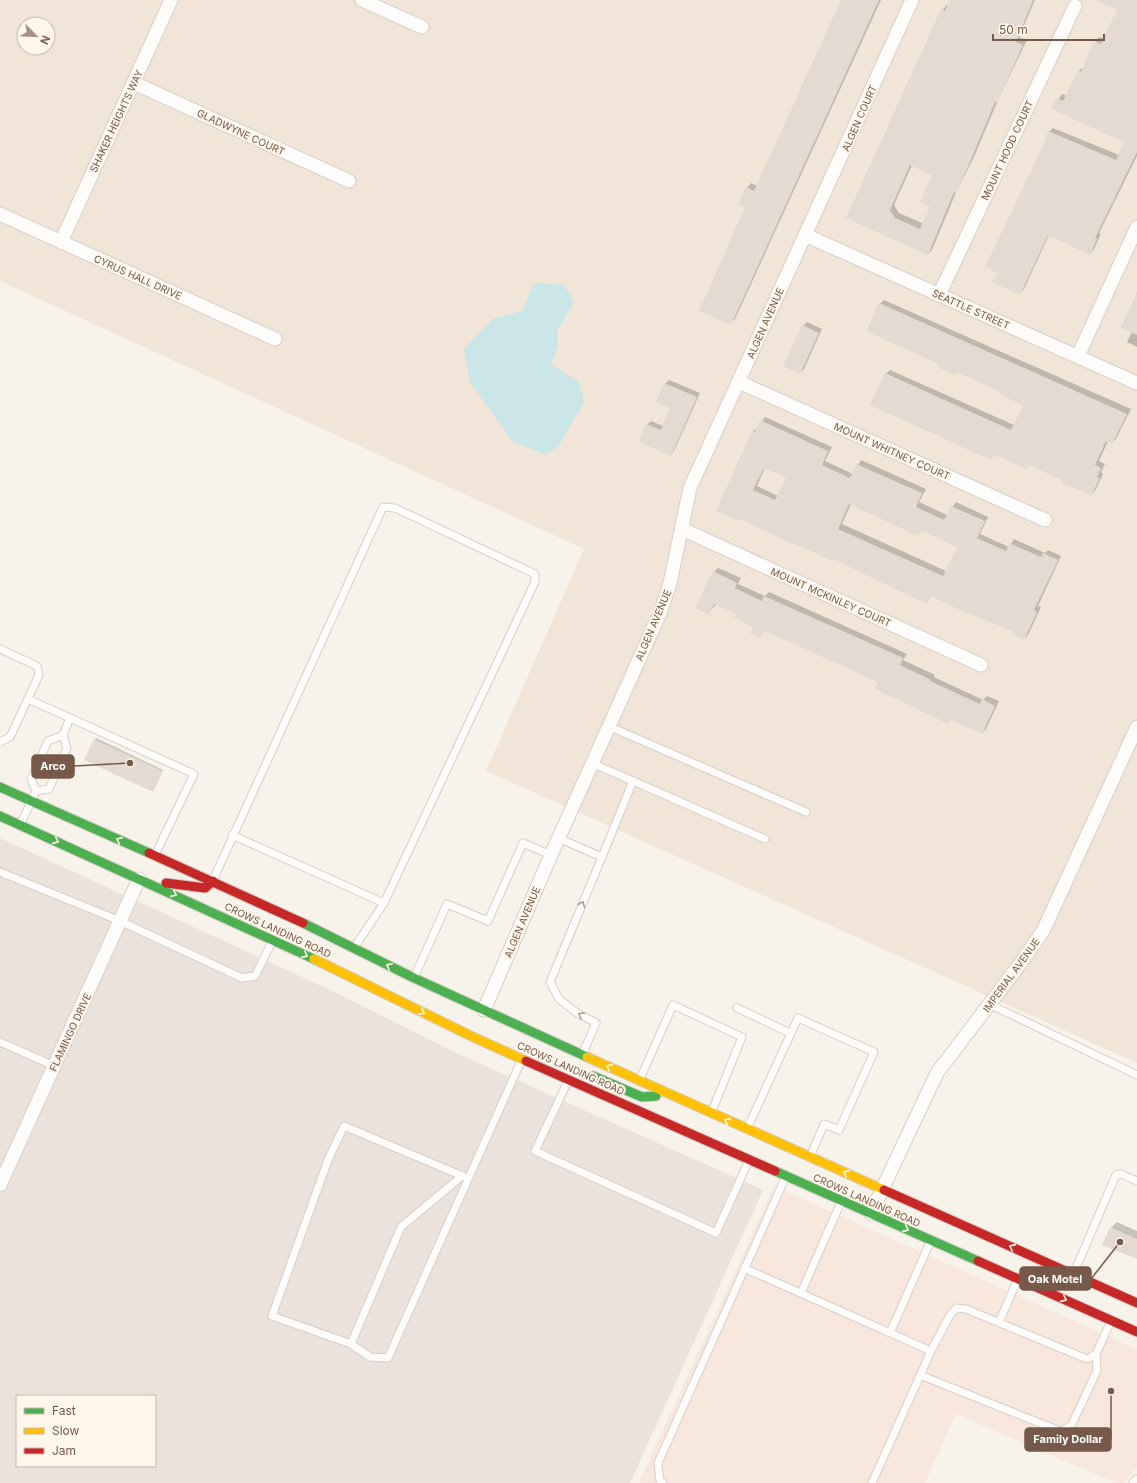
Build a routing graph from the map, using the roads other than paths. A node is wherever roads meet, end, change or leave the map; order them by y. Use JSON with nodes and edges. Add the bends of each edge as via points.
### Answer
{"nodes":[{"id":1,"x":171,"y":0,"type":"edge"},
{"id":2,"x":362,"y":0,"type":"edge"},
{"id":3,"x":912,"y":0,"type":"edge"},
{"id":4,"x":1075,"y":6,"type":"dead end"},
{"id":5,"x":422,"y":27,"type":"dead end"},
{"id":6,"x":134,"y":83,"type":"junction"},
{"id":7,"x":349,"y":182,"type":"dead end"},
{"id":8,"x":0,"y":214,"type":"edge"},
{"id":9,"x":1137,"y":227,"type":"edge"},
{"id":10,"x":805,"y":235,"type":"junction"},
{"id":11,"x":61,"y":242,"type":"junction"},
{"id":12,"x":938,"y":295,"type":"junction"},
{"id":13,"x":275,"y":339,"type":"dead end"},
{"id":14,"x":1078,"y":356,"type":"junction"},
{"id":15,"x":739,"y":382,"type":"junction"},
{"id":16,"x":1137,"y":383,"type":"edge"},
{"id":17,"x":1045,"y":520,"type":"dead end"},
{"id":18,"x":682,"y":529,"type":"junction"},
{"id":19,"x":2,"y":650,"type":"edge"},
{"id":20,"x":0,"y":658,"type":"edge"},
{"id":21,"x":981,"y":665,"type":"dead end"},
{"id":22,"x":28,"y":699,"type":"junction"},
{"id":23,"x":70,"y":718,"type":"junction"},
{"id":24,"x":608,"y":726,"type":"junction"},
{"id":25,"x":1137,"y":727,"type":"edge"},
{"id":26,"x":63,"y":735,"type":"junction"},
{"id":27,"x":0,"y":742,"type":"edge"},
{"id":28,"x":592,"y":762,"type":"junction"},
{"id":29,"x":633,"y":781,"type":"junction"},
{"id":30,"x":0,"y":787,"type":"edge"},
{"id":31,"x":36,"y":791,"type":"junction"},
{"id":32,"x":31,"y":801,"type":"junction"},
{"id":33,"x":806,"y":812,"type":"dead end"},
{"id":34,"x":0,"y":816,"type":"edge"},
{"id":35,"x":20,"y":825,"type":"junction"},
{"id":36,"x":232,"y":835,"type":"junction"},
{"id":37,"x":558,"y":838,"type":"junction"},
{"id":38,"x":765,"y":839,"type":"dead end"},
{"id":39,"x":551,"y":855,"type":"junction"},
{"id":40,"x":155,"y":856,"type":"junction"},
{"id":41,"x":602,"y":857,"type":"junction"},
{"id":42,"x":0,"y":872,"type":"edge"},
{"id":43,"x":144,"y":881,"type":"junction"},
{"id":44,"x":213,"y":881,"type":"junction"},
{"id":45,"x":384,"y":903,"type":"junction"},
{"id":46,"x":120,"y":921,"type":"junction"},
{"id":47,"x":274,"y":939,"type":"junction"},
{"id":48,"x":354,"y":948,"type":"junction"},
{"id":49,"x":414,"y":978,"type":"junction"},
{"id":50,"x":387,"y":995,"type":"junction"},
{"id":51,"x":414,"y":997,"type":"dead end"},
{"id":52,"x":990,"y":1004,"type":"junction"},
{"id":53,"x":737,"y":1008,"type":"dead end"},
{"id":54,"x":480,"y":1013,"type":"junction"},
{"id":55,"x":790,"y":1033,"type":"junction"},
{"id":56,"x":0,"y":1042,"type":"edge"},
{"id":57,"x":582,"y":1055,"type":"junction"},
{"id":58,"x":537,"y":1057,"type":"dead end"},
{"id":59,"x":522,"y":1058,"type":"junction"},
{"id":60,"x":54,"y":1066,"type":"junction"},
{"id":61,"x":585,"y":1073,"type":"dead end"},
{"id":62,"x":1137,"y":1075,"type":"edge"},
{"id":63,"x":568,"y":1079,"type":"junction"},
{"id":64,"x":639,"y":1081,"type":"junction"},
{"id":65,"x":670,"y":1095,"type":"junction"},
{"id":66,"x":711,"y":1113,"type":"junction"},
{"id":67,"x":747,"y":1129,"type":"junction"},
{"id":68,"x":810,"y":1157,"type":"junction"},
{"id":69,"x":749,"y":1160,"type":"junction"},
{"id":70,"x":786,"y":1176,"type":"junction"},
{"id":71,"x":465,"y":1178,"type":"junction"},
{"id":72,"x":1137,"y":1181,"type":"edge"},
{"id":73,"x":0,"y":1185,"type":"edge"},
{"id":74,"x":882,"y":1189,"type":"junction"},
{"id":75,"x":842,"y":1201,"type":"junction"},
{"id":76,"x":871,"y":1214,"type":"junction"},
{"id":77,"x":943,"y":1235,"type":"dead end"},
{"id":78,"x":931,"y":1240,"type":"junction"},
{"id":79,"x":1020,"y":1262,"type":"dead end"},
{"id":80,"x":1049,"y":1264,"type":"junction"},
{"id":81,"x":744,"y":1268,"type":"junction"},
{"id":82,"x":1073,"y":1275,"type":"junction"},
{"id":83,"x":1018,"y":1279,"type":"junction"},
{"id":84,"x":801,"y":1293,"type":"junction"},
{"id":85,"x":1137,"y":1303,"type":"edge"},
{"id":86,"x":1111,"y":1320,"type":"junction"},
{"id":87,"x":1137,"y":1321,"type":"edge"},
{"id":88,"x":999,"y":1322,"type":"junction"},
{"id":89,"x":1137,"y":1332,"type":"edge"},
{"id":90,"x":890,"y":1333,"type":"junction"},
{"id":91,"x":351,"y":1344,"type":"junction"},
{"id":92,"x":931,"y":1352,"type":"junction"},
{"id":93,"x":1096,"y":1354,"type":"junction"},
{"id":94,"x":920,"y":1375,"type":"junction"},
{"id":95,"x":663,"y":1483,"type":"edge"},
{"id":96,"x":872,"y":1483,"type":"edge"}],
"edges":[{"from":1,"to":6,"type":"street","name":"SHAKER HEIGHTS WAY"},
{"from":2,"to":5,"type":"street"},
{"from":3,"to":10,"type":"street","name":"ALGEN COURT"},
{"from":4,"to":12,"type":"street","name":"MOUNT HOOD COURT"},
{"from":6,"to":7,"type":"street","name":"GLADWYNE COURT"},
{"from":6,"to":11,"type":"street","name":"SHAKER HEIGHTS WAY"},
{"from":8,"to":11,"type":"street","name":"CYRUS HALL DRIVE"},
{"from":9,"to":14,"type":"street"},
{"from":10,"to":12,"type":"street","name":"SEATTLE STREET"},
{"from":10,"to":15,"type":"street","name":"ALGEN AVENUE"},
{"from":11,"to":13,"type":"street","name":"CYRUS HALL DRIVE"},
{"from":12,"to":14,"type":"street","name":"SEATTLE STREET"},
{"from":14,"to":16,"type":"street","name":"SEATTLE STREET"},
{"from":15,"to":17,"type":"street","name":"MOUNT WHITNEY COURT"},
{"from":15,"to":18,"type":"street","name":"ALGEN AVENUE","via":[[690,488]]},
{"from":18,"to":21,"type":"street","name":"MOUNT MCKINLEY COURT"},
{"from":18,"to":24,"type":"street","name":"ALGEN AVENUE","via":[[670,583],[660,613]]},
{"from":19,"to":20,"type":"lane"},
{"from":19,"to":22,"type":"lane","via":[[37,666],[39,675]]},
{"from":22,"to":23,"type":"lane"},
{"from":22,"to":27,"type":"lane","via":[[10,737]]},
{"from":23,"to":26,"type":"lane"},
{"from":23,"to":40,"type":"lane","via":[[194,774]]},
{"from":24,"to":28,"type":"street","name":"ALGEN AVENUE"},
{"from":24,"to":33,"type":"lane"},
{"from":25,"to":52,"type":"street","name":"IMPERIAL AVENUE","via":[[1043,931]]},
{"from":26,"to":31,"type":"lane","via":[[48,741],[31,780]]},
{"from":26,"to":31,"type":"lane","via":[[67,748],[49,789]]},
{"from":28,"to":29,"type":"lane"},
{"from":28,"to":37,"type":"street","name":"ALGEN AVENUE"},
{"from":29,"to":38,"type":"lane"},
{"from":29,"to":41,"type":"lane"},
{"from":30,"to":32,"type":"main road","name":"CROWS LANDING ROAD"},
{"from":31,"to":32,"type":"lane"},
{"from":32,"to":35,"type":"lane"},
{"from":40,"to":32,"type":"main road","name":"CROWS LANDING ROAD","one_way":true},
{"from":34,"to":35,"type":"main road","name":"CROWS LANDING ROAD"},
{"from":35,"to":43,"type":"main road","name":"CROWS LANDING ROAD","one_way":true},
{"from":36,"to":44,"type":"lane"},
{"from":36,"to":45,"type":"lane"},
{"from":36,"to":45,"type":"lane","via":[[383,507],[395,508],[535,574],[535,582]]},
{"from":37,"to":39,"type":"street","name":"ALGEN AVENUE"},
{"from":37,"to":41,"type":"lane"},
{"from":39,"to":49,"type":"lane","via":[[523,843],[488,921],[447,904]]},
{"from":39,"to":54,"type":"street","name":"ALGEN AVENUE"},
{"from":40,"to":44,"type":"main road","name":"CROWS LANDING ROAD"},
{"from":57,"to":41,"type":"lane","one_way":true,"via":[[596,1023],[559,999],[550,982]]},
{"from":42,"to":46,"type":"lane"},
{"from":43,"to":44,"type":"main road","via":[[176,883],[196,888],[206,888]]},
{"from":43,"to":46,"type":"street","name":"FLAMINGO DRIVE"},
{"from":43,"to":47,"type":"main road","name":"CROWS LANDING ROAD","one_way":true},
{"from":44,"to":48,"type":"main road","name":"CROWS LANDING ROAD"},
{"from":45,"to":48,"type":"lane"},
{"from":46,"to":47,"type":"lane","via":[[242,978],[255,976]]},
{"from":46,"to":60,"type":"street","name":"FLAMINGO DRIVE"},
{"from":47,"to":50,"type":"main road","name":"CROWS LANDING ROAD","one_way":true},
{"from":49,"to":48,"type":"main road","name":"CROWS LANDING ROAD","one_way":true},
{"from":49,"to":54,"type":"main road","name":"CROWS LANDING ROAD"},
{"from":50,"to":51,"type":"main road","via":[[402,993]]},
{"from":50,"to":59,"type":"main road","name":"CROWS LANDING ROAD","one_way":true},
{"from":52,"to":62,"type":"lane"},
{"from":52,"to":74,"type":"street","name":"IMPERIAL AVENUE","via":[[938,1073]]},
{"from":53,"to":55,"type":"lane"},
{"from":54,"to":57,"type":"main road","name":"CROWS LANDING ROAD"},
{"from":55,"to":67,"type":"lane"},
{"from":55,"to":68,"type":"lane","via":[[798,1018],[874,1052],[839,1130],[824,1124]]},
{"from":56,"to":60,"type":"lane"},
{"from":64,"to":57,"type":"main road","name":"CROWS LANDING ROAD","one_way":true},
{"from":58,"to":59,"type":"main road"},
{"from":59,"to":63,"type":"main road","name":"CROWS LANDING ROAD"},
{"from":59,"to":71,"type":"lane"},
{"from":60,"to":73,"type":"street","name":"FLAMINGO DRIVE"},
{"from":61,"to":65,"type":"main road","via":[[642,1096]]},
{"from":63,"to":69,"type":"main road","name":"CROWS LANDING ROAD"},
{"from":63,"to":69,"type":"lane","via":[[535,1152],[716,1233]]},
{"from":64,"to":65,"type":"main road","name":"CROWS LANDING ROAD"},
{"from":64,"to":66,"type":"lane","via":[[673,1005],[742,1037]]},
{"from":65,"to":66,"type":"main road","name":"CROWS LANDING ROAD"},
{"from":67,"to":66,"type":"main road","name":"CROWS LANDING ROAD","one_way":true},
{"from":67,"to":68,"type":"main road","name":"CROWS LANDING ROAD"},
{"from":74,"to":68,"type":"main road","name":"CROWS LANDING ROAD","one_way":true},
{"from":69,"to":70,"type":"main road","name":"CROWS LANDING ROAD"},
{"from":70,"to":75,"type":"main road","name":"CROWS LANDING ROAD"},
{"from":70,"to":81,"type":"lane"},
{"from":71,"to":91,"type":"lane","via":[[401,1227]]},
{"from":71,"to":91,"type":"lane","via":[[388,1358],[370,1357]]},
{"from":71,"to":91,"type":"lane","via":[[344,1126],[328,1160],[272,1316]]},
{"from":72,"to":82,"type":"lane","via":[[1121,1174],[1116,1175]]},
{"from":74,"to":76,"type":"street","name":"IMPERIAL AVENUE"},
{"from":80,"to":74,"type":"main road","name":"CROWS LANDING ROAD","one_way":true},
{"from":75,"to":76,"type":"main road","name":"CROWS LANDING ROAD"},
{"from":75,"to":84,"type":"lane"},
{"from":76,"to":78,"type":"main road","name":"CROWS LANDING ROAD","one_way":true},
{"from":77,"to":78,"type":"main road"},
{"from":78,"to":83,"type":"main road","name":"CROWS LANDING ROAD"},
{"from":78,"to":90,"type":"lane"},
{"from":79,"to":80,"type":"main road"},
{"from":80,"to":82,"type":"main road","name":"CROWS LANDING ROAD"},
{"from":81,"to":84,"type":"lane"},
{"from":81,"to":95,"type":"lane","via":[[658,1463],[660,1481]]},
{"from":82,"to":85,"type":"main road","name":"CROWS LANDING ROAD"},
{"from":83,"to":86,"type":"main road","name":"CROWS LANDING ROAD","one_way":true},
{"from":83,"to":88,"type":"lane"},
{"from":84,"to":90,"type":"lane"},
{"from":86,"to":87,"type":"main road","via":[[1121,1317]]},
{"from":86,"to":89,"type":"main road","name":"CROWS LANDING ROAD"},
{"from":86,"to":93,"type":"lane"},
{"from":88,"to":92,"type":"lane","via":[[966,1309],[956,1308]]},
{"from":88,"to":93,"type":"lane","via":[[1087,1359]]},
{"from":90,"to":92,"type":"lane"},
{"from":92,"to":94,"type":"lane"},
{"from":93,"to":94,"type":"lane","via":[[1097,1371],[1071,1426],[1060,1431]]},
{"from":94,"to":96,"type":"lane"}]}
